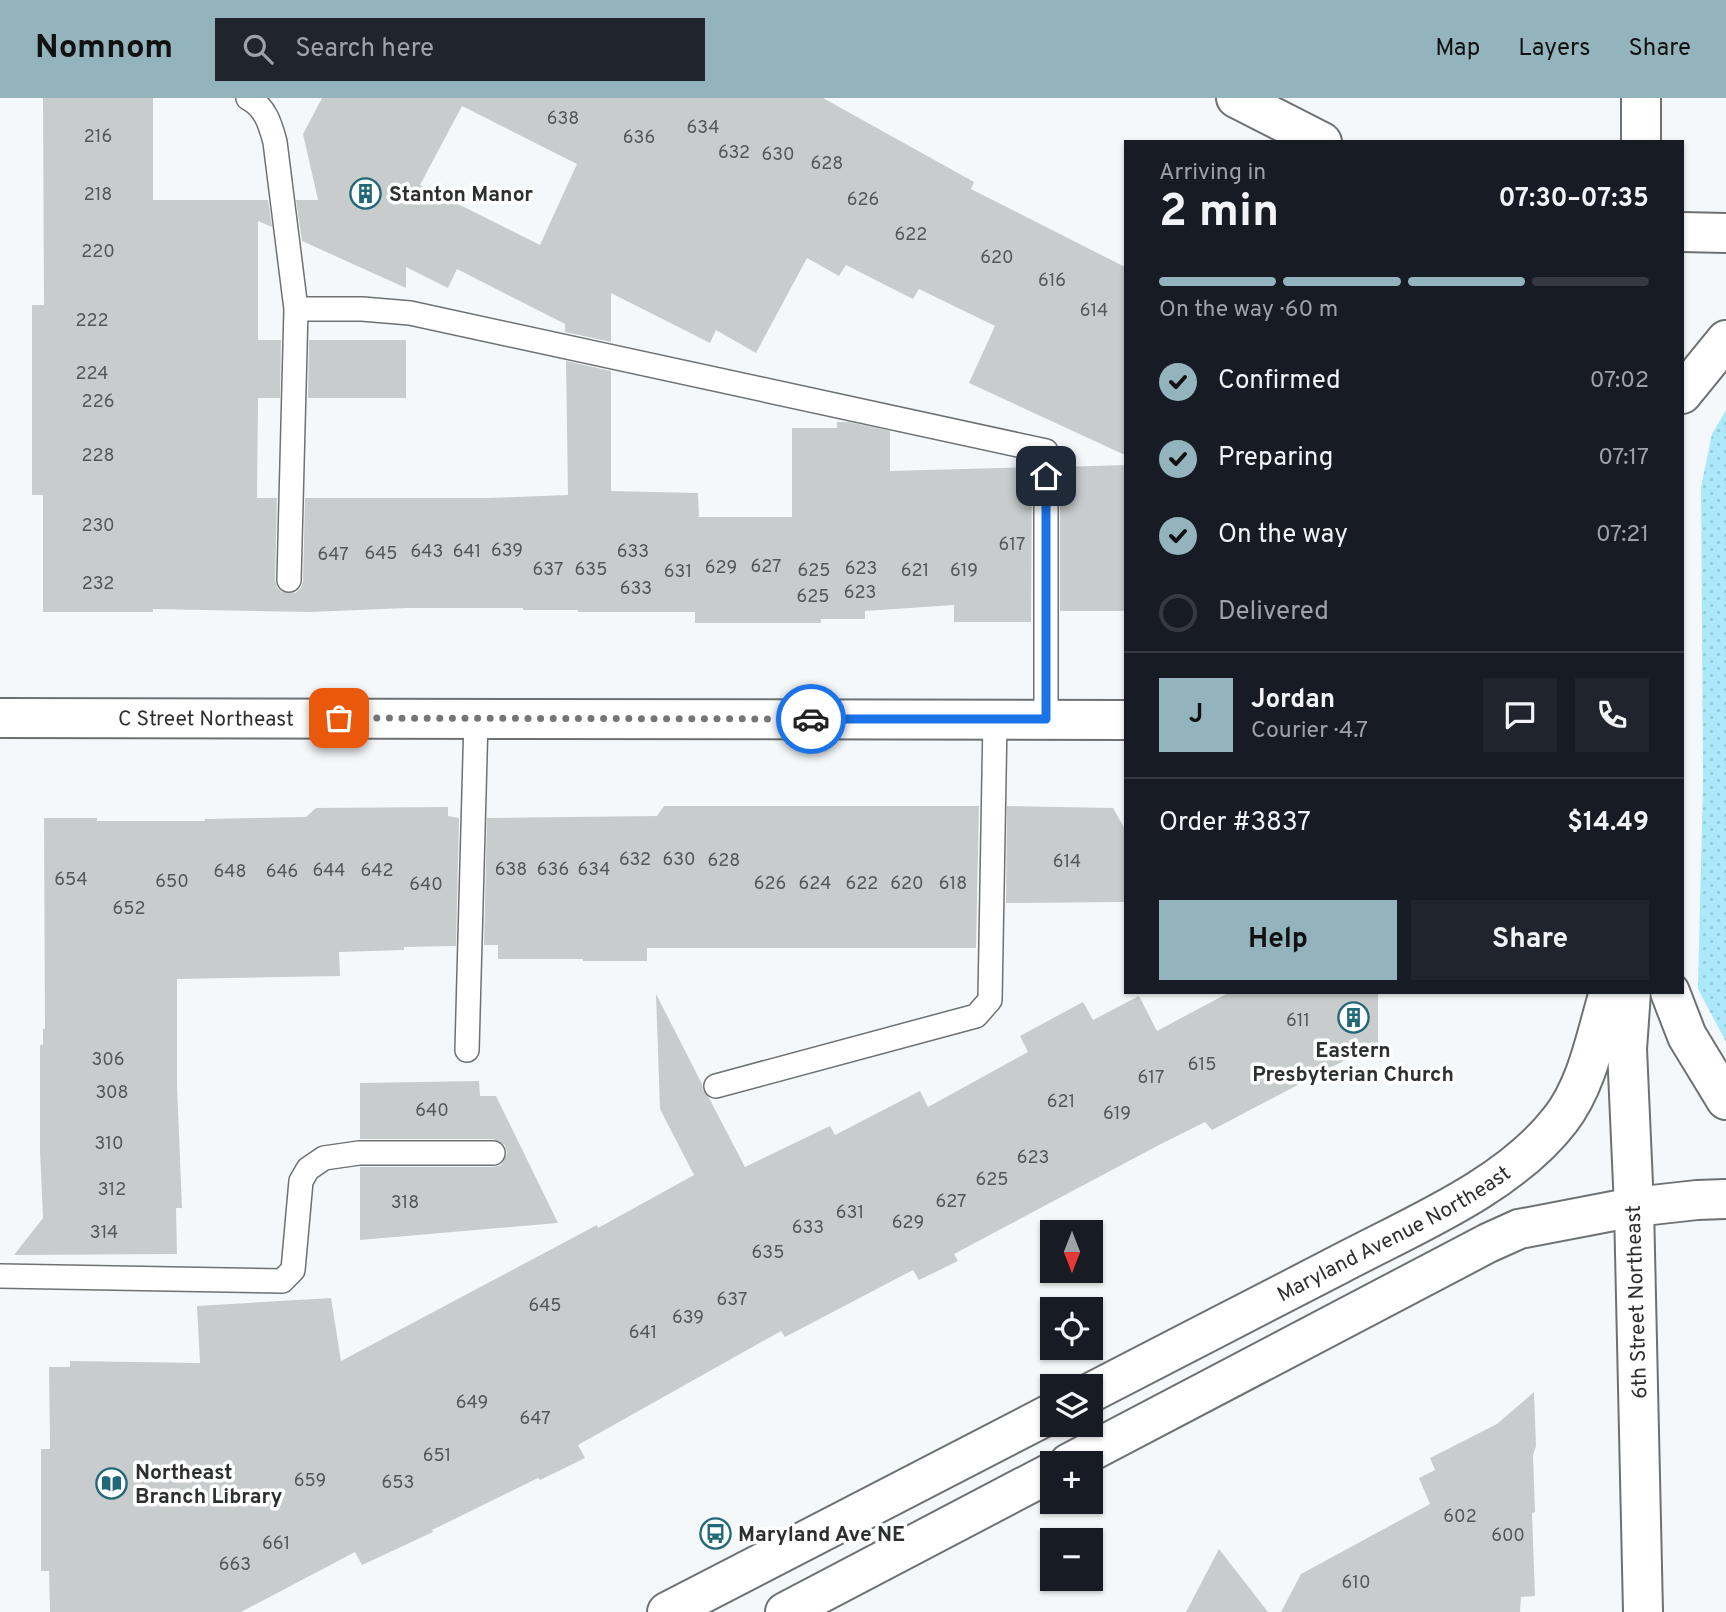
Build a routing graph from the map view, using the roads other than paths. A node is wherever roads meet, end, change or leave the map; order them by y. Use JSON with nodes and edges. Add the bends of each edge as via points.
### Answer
{"nodes":[{"id":1,"x":247,"y":98,"type":"edge"},
{"id":2,"x":1236,"y":98,"type":"edge"},
{"id":3,"x":1641,"y":98,"type":"edge"},
{"id":4,"x":1317,"y":140,"type":"edge"},
{"id":5,"x":1641,"y":140,"type":"edge"},
{"id":6,"x":1684,"y":232,"type":"edge"},
{"id":7,"x":1726,"y":233,"type":"edge"},
{"id":8,"x":296,"y":309,"type":"junction"},
{"id":9,"x":1726,"y":340,"type":"edge"},
{"id":10,"x":1684,"y":392,"type":"edge"},
{"id":11,"x":289,"y":580,"type":"dead end"},
{"id":12,"x":0,"y":718,"type":"edge"},
{"id":13,"x":476,"y":719,"type":"junction"},
{"id":14,"x":995,"y":719,"type":"junction"},
{"id":15,"x":1046,"y":719,"type":"junction"},
{"id":16,"x":1124,"y":720,"type":"edge"},
{"id":17,"x":1608,"y":994,"type":"edge"},
{"id":18,"x":1630,"y":994,"type":"edge"},
{"id":19,"x":1671,"y":994,"type":"edge"},
{"id":20,"x":467,"y":1050,"type":"dead end"},
{"id":21,"x":716,"y":1086,"type":"dead end"},
{"id":22,"x":1726,"y":1100,"type":"edge"},
{"id":23,"x":493,"y":1153,"type":"dead end"},
{"id":24,"x":1726,"y":1199,"type":"edge"},
{"id":25,"x":1634,"y":1207,"type":"junction"},
{"id":26,"x":0,"y":1276,"type":"edge"},
{"id":27,"x":1103,"y":1386,"type":"edge"},
{"id":28,"x":1040,"y":1419,"type":"edge"},
{"id":29,"x":1092,"y":1451,"type":"edge"},
{"id":30,"x":1040,"y":1478,"type":"edge"},
{"id":31,"x":667,"y":1612,"type":"edge"},
{"id":32,"x":785,"y":1612,"type":"edge"},
{"id":33,"x":1643,"y":1612,"type":"edge"}],
"edges":[{"from":1,"to":8,"type":"lane","via":[[269,119],[275,142]]},
{"from":2,"to":4,"type":"main road"},
{"from":3,"to":5,"type":"main road"},
{"from":6,"to":7,"type":"main road"},
{"from":8,"to":11,"type":"lane"},
{"from":8,"to":15,"type":"lane","via":[[410,313],[1046,451]]},
{"from":9,"to":10,"type":"main road"},
{"from":12,"to":13,"type":"main road","name":"C Street Northeast"},
{"from":13,"to":14,"type":"main road","name":"C Street Northeast"},
{"from":13,"to":20,"type":"lane"},
{"from":14,"to":15,"type":"main road","name":"C Street Northeast"},
{"from":14,"to":21,"type":"lane","via":[[990,1000],[976,1016]]},
{"from":15,"to":16,"type":"main road","name":"C Street Northeast"},
{"from":17,"to":27,"type":"main road","name":"Maryland Avenue Northeast","via":[[1574,1101],[1527,1154],[1465,1199]]},
{"from":18,"to":25,"type":"main road","name":"6th Street Northeast","via":[[1627,1049]]},
{"from":19,"to":22,"type":"main road","via":[[1687,1036]]},
{"from":23,"to":26,"type":"lane","via":[[359,1153],[324,1158],[308,1169],[301,1181],[293,1270],[282,1281]]},
{"from":24,"to":25,"type":"main road"},
{"from":25,"to":29,"type":"main road","via":[[1519,1229]]},
{"from":25,"to":33,"type":"main road","name":"6th Street Northeast"},
{"from":28,"to":31,"type":"main road"},
{"from":30,"to":32,"type":"main road"}]}
